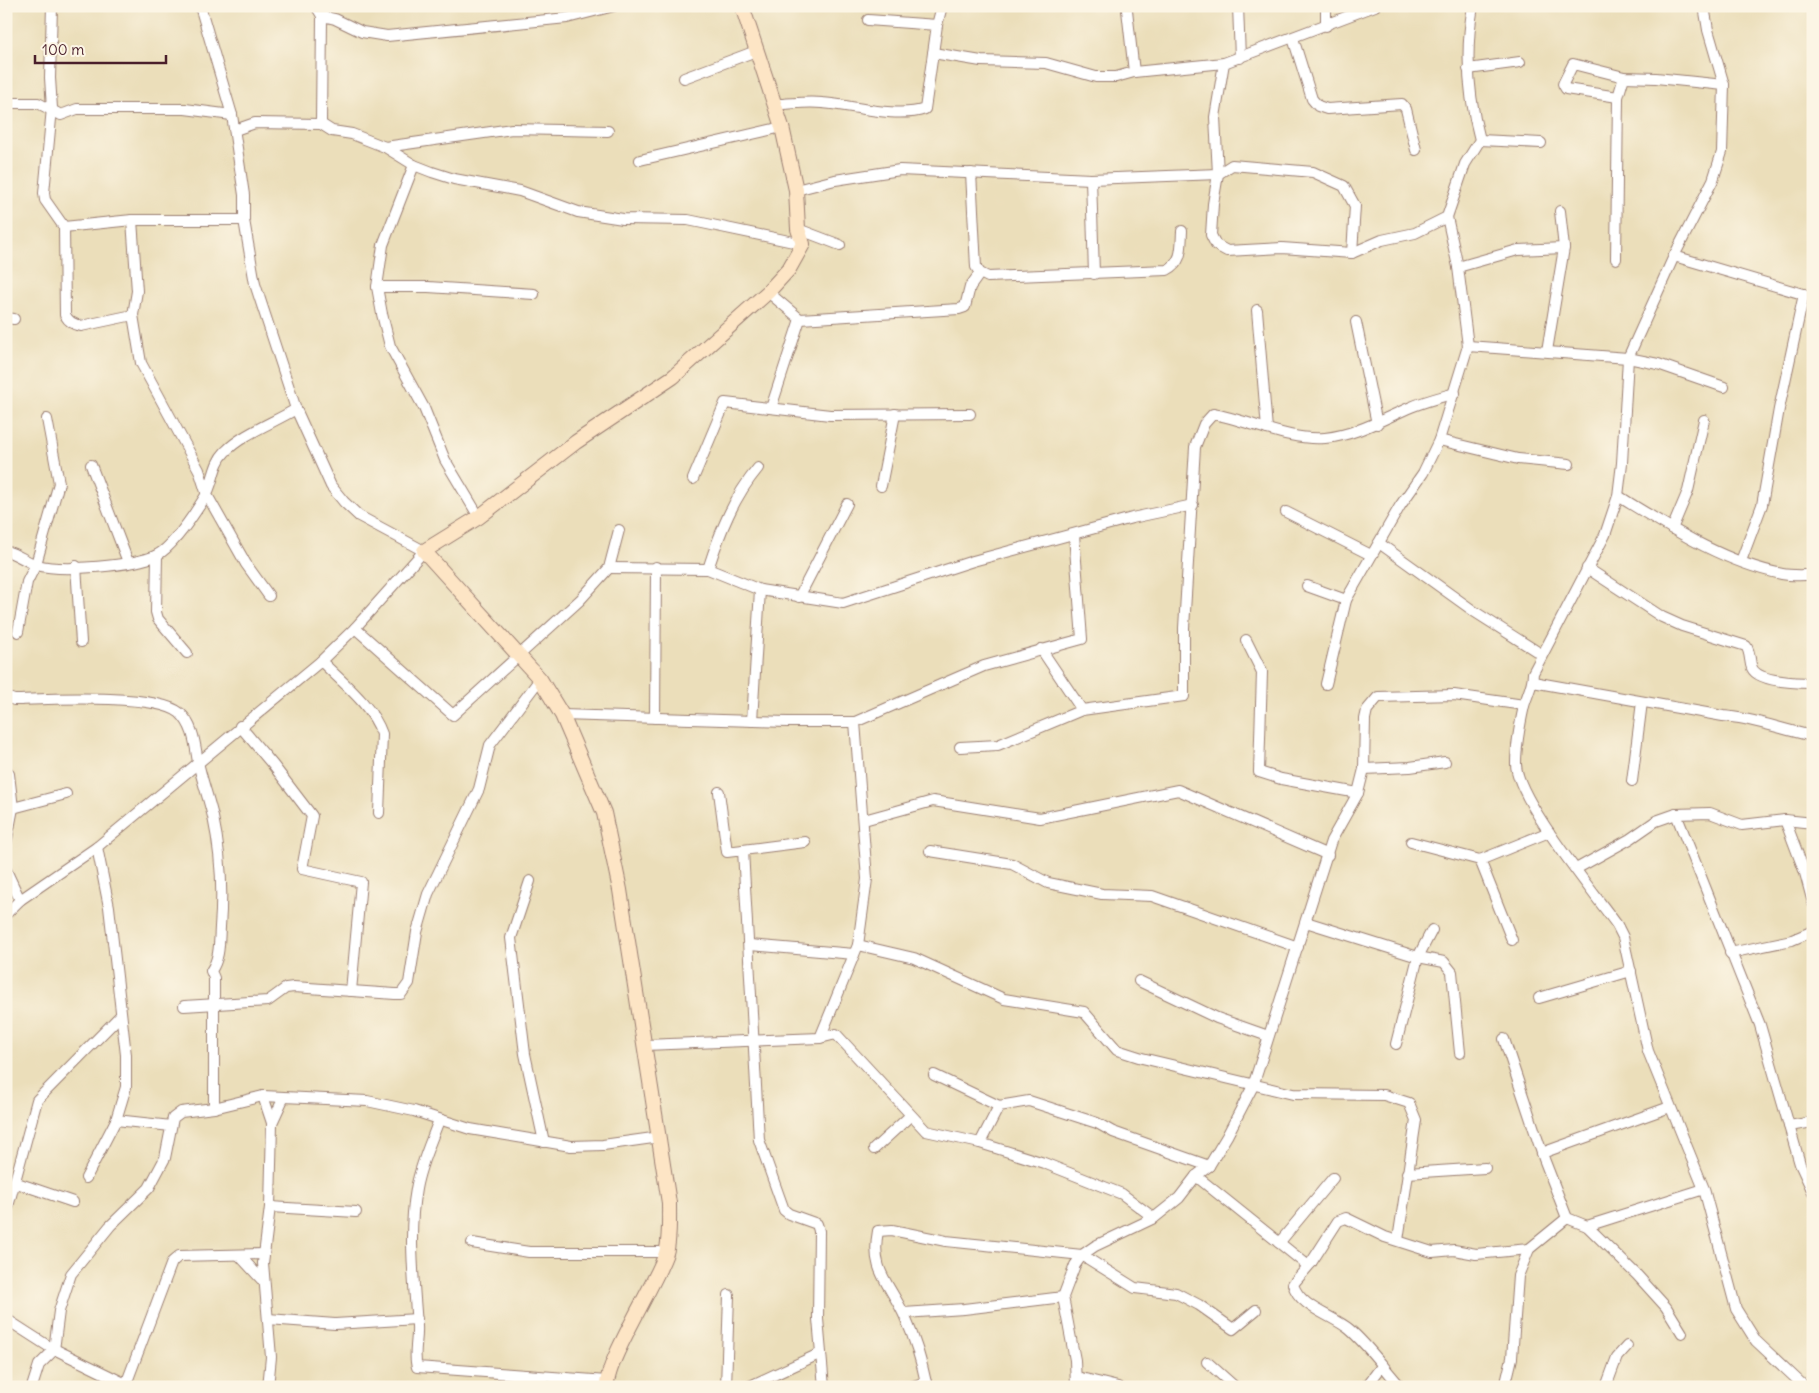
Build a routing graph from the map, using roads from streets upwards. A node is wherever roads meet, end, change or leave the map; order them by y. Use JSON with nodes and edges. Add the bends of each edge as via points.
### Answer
{"nodes":[{"id":1,"x":52,"y":6,"type":"edge"},
{"id":2,"x":200,"y":6,"type":"edge"},
{"id":3,"x":316,"y":6,"type":"edge"},
{"id":4,"x":614,"y":6,"type":"edge"},
{"id":5,"x":742,"y":6,"type":"edge"},
{"id":6,"x":942,"y":6,"type":"edge"},
{"id":7,"x":1238,"y":6,"type":"edge"},
{"id":8,"x":1326,"y":6,"type":"edge"},
{"id":9,"x":1375,"y":6,"type":"edge"},
{"id":10,"x":1473,"y":6,"type":"edge"},
{"id":11,"x":1704,"y":6,"type":"edge"},
{"id":12,"x":1127,"y":10,"type":"dead end"},
{"id":13,"x":322,"y":16,"type":"junction"},
{"id":14,"x":868,"y":20,"type":"dead end"},
{"id":15,"x":936,"y":26,"type":"junction"},
{"id":16,"x":1326,"y":26,"type":"junction"},
{"id":17,"x":1293,"y":38,"type":"junction"},
{"id":18,"x":756,"y":51,"type":"junction"},
{"id":19,"x":933,"y":53,"type":"junction"},
{"id":20,"x":1240,"y":58,"type":"junction"},
{"id":21,"x":1520,"y":62,"type":"dead end"},
{"id":22,"x":1224,"y":63,"type":"junction"},
{"id":23,"x":1468,"y":69,"type":"junction"},
{"id":24,"x":1134,"y":72,"type":"junction"},
{"id":25,"x":1624,"y":77,"type":"junction"},
{"id":26,"x":684,"y":78,"type":"dead end"},
{"id":27,"x":1724,"y":85,"type":"junction"},
{"id":28,"x":1618,"y":97,"type":"junction"},
{"id":29,"x":6,"y":103,"type":"edge"},
{"id":30,"x":776,"y":104,"type":"junction"},
{"id":31,"x":52,"y":108,"type":"junction"},
{"id":32,"x":232,"y":115,"type":"junction"},
{"id":33,"x":320,"y":124,"type":"junction"},
{"id":34,"x":782,"y":127,"type":"junction"},
{"id":35,"x":235,"y":130,"type":"junction"},
{"id":36,"x":608,"y":131,"type":"dead end"},
{"id":37,"x":1480,"y":140,"type":"junction"},
{"id":38,"x":1541,"y":143,"type":"dead end"},
{"id":39,"x":385,"y":147,"type":"junction"},
{"id":40,"x":1416,"y":150,"type":"dead end"},
{"id":41,"x":640,"y":160,"type":"dead end"},
{"id":42,"x":414,"y":165,"type":"junction"},
{"id":43,"x":971,"y":173,"type":"junction"},
{"id":44,"x":1218,"y":174,"type":"junction"},
{"id":45,"x":1090,"y":179,"type":"junction"},
{"id":46,"x":796,"y":190,"type":"junction"},
{"id":47,"x":1560,"y":211,"type":"dead end"},
{"id":48,"x":1447,"y":217,"type":"junction"},
{"id":49,"x":132,"y":220,"type":"junction"},
{"id":50,"x":244,"y":220,"type":"junction"},
{"id":51,"x":64,"y":227,"type":"junction"},
{"id":52,"x":798,"y":229,"type":"junction"},
{"id":53,"x":1182,"y":231,"type":"dead end"},
{"id":54,"x":803,"y":244,"type":"junction"},
{"id":55,"x":840,"y":245,"type":"dead end"},
{"id":56,"x":1564,"y":248,"type":"junction"},
{"id":57,"x":1352,"y":253,"type":"junction"},
{"id":58,"x":1674,"y":256,"type":"junction"},
{"id":59,"x":1616,"y":258,"type":"dead end"},
{"id":60,"x":1458,"y":267,"type":"junction"},
{"id":61,"x":980,"y":274,"type":"junction"},
{"id":62,"x":1094,"y":274,"type":"junction"},
{"id":63,"x":377,"y":287,"type":"junction"},
{"id":64,"x":768,"y":292,"type":"junction"},
{"id":65,"x":534,"y":294,"type":"dead end"},
{"id":66,"x":1808,"y":295,"type":"edge"},
{"id":67,"x":1257,"y":310,"type":"dead end"},
{"id":68,"x":133,"y":315,"type":"junction"},
{"id":69,"x":800,"y":319,"type":"junction"},
{"id":70,"x":1356,"y":322,"type":"dead end"},
{"id":71,"x":1468,"y":346,"type":"junction"},
{"id":72,"x":1547,"y":351,"type":"junction"},
{"id":73,"x":1628,"y":358,"type":"junction"},
{"id":74,"x":1724,"y":387,"type":"dead end"},
{"id":75,"x":1455,"y":393,"type":"junction"},
{"id":76,"x":296,"y":408,"type":"junction"},
{"id":77,"x":771,"y":408,"type":"junction"},
{"id":78,"x":895,"y":414,"type":"junction"},
{"id":79,"x":970,"y":414,"type":"dead end"},
{"id":80,"x":47,"y":419,"type":"dead end"},
{"id":81,"x":1704,"y":420,"type":"dead end"},
{"id":82,"x":1377,"y":424,"type":"junction"},
{"id":83,"x":1266,"y":429,"type":"junction"},
{"id":84,"x":1439,"y":440,"type":"junction"},
{"id":85,"x":1569,"y":464,"type":"dead end"},
{"id":86,"x":92,"y":465,"type":"dead end"},
{"id":87,"x":758,"y":468,"type":"dead end"},
{"id":88,"x":693,"y":480,"type":"dead end"},
{"id":89,"x":881,"y":486,"type":"dead end"},
{"id":90,"x":207,"y":495,"type":"junction"},
{"id":91,"x":1618,"y":496,"type":"junction"},
{"id":92,"x":847,"y":504,"type":"dead end"},
{"id":93,"x":1193,"y":504,"type":"junction"},
{"id":94,"x":1286,"y":512,"type":"dead end"},
{"id":95,"x":480,"y":517,"type":"junction"},
{"id":96,"x":619,"y":530,"type":"dead end"},
{"id":97,"x":1672,"y":530,"type":"junction"},
{"id":98,"x":1074,"y":535,"type":"junction"},
{"id":99,"x":1379,"y":542,"type":"junction"},
{"id":100,"x":6,"y":551,"type":"edge"},
{"id":101,"x":424,"y":551,"type":"junction"},
{"id":102,"x":157,"y":555,"type":"junction"},
{"id":103,"x":1371,"y":555,"type":"junction"},
{"id":104,"x":128,"y":562,"type":"junction"},
{"id":105,"x":1741,"y":562,"type":"junction"},
{"id":106,"x":36,"y":564,"type":"junction"},
{"id":107,"x":76,"y":566,"type":"junction"},
{"id":108,"x":656,"y":567,"type":"junction"},
{"id":109,"x":609,"y":568,"type":"junction"},
{"id":110,"x":1587,"y":568,"type":"junction"},
{"id":111,"x":708,"y":569,"type":"junction"},
{"id":112,"x":1813,"y":575,"type":"edge"},
{"id":113,"x":1307,"y":586,"type":"dead end"},
{"id":114,"x":760,"y":590,"type":"junction"},
{"id":115,"x":268,"y":596,"type":"dead end"},
{"id":116,"x":799,"y":597,"type":"junction"},
{"id":117,"x":1346,"y":600,"type":"junction"},
{"id":118,"x":356,"y":628,"type":"junction"},
{"id":119,"x":18,"y":632,"type":"dead end"},
{"id":120,"x":1246,"y":640,"type":"dead end"},
{"id":121,"x":81,"y":642,"type":"dead end"},
{"id":122,"x":1040,"y":649,"type":"junction"},
{"id":123,"x":187,"y":653,"type":"dead end"},
{"id":124,"x":1541,"y":654,"type":"junction"},
{"id":125,"x":520,"y":655,"type":"junction"},
{"id":126,"x":320,"y":661,"type":"junction"},
{"id":127,"x":540,"y":679,"type":"junction"},
{"id":128,"x":1533,"y":682,"type":"junction"},
{"id":129,"x":1813,"y":683,"type":"edge"},
{"id":130,"x":1326,"y":684,"type":"dead end"},
{"id":131,"x":6,"y":697,"type":"edge"},
{"id":132,"x":1642,"y":702,"type":"junction"},
{"id":133,"x":1524,"y":705,"type":"junction"},
{"id":134,"x":1082,"y":710,"type":"junction"},
{"id":135,"x":562,"y":715,"type":"junction"},
{"id":136,"x":655,"y":718,"type":"junction"},
{"id":137,"x":752,"y":721,"type":"junction"},
{"id":138,"x":855,"y":722,"type":"junction"},
{"id":139,"x":240,"y":726,"type":"junction"},
{"id":140,"x":1813,"y":736,"type":"edge"},
{"id":141,"x":960,"y":747,"type":"dead end"},
{"id":142,"x":198,"y":762,"type":"junction"},
{"id":143,"x":1445,"y":762,"type":"dead end"},
{"id":144,"x":1364,"y":768,"type":"junction"},
{"id":145,"x":6,"y":770,"type":"edge"},
{"id":146,"x":1632,"y":781,"type":"dead end"},
{"id":147,"x":719,"y":792,"type":"dead end"},
{"id":148,"x":1358,"y":793,"type":"junction"},
{"id":149,"x":66,"y":794,"type":"dead end"},
{"id":150,"x":13,"y":808,"type":"junction"},
{"id":151,"x":379,"y":814,"type":"dead end"},
{"id":152,"x":1676,"y":814,"type":"junction"},
{"id":153,"x":864,"y":820,"type":"junction"},
{"id":154,"x":1785,"y":820,"type":"junction"},
{"id":155,"x":1813,"y":823,"type":"edge"},
{"id":156,"x":1549,"y":832,"type":"junction"},
{"id":157,"x":805,"y":842,"type":"dead end"},
{"id":158,"x":1411,"y":842,"type":"dead end"},
{"id":159,"x":6,"y":844,"type":"edge"},
{"id":160,"x":97,"y":847,"type":"junction"},
{"id":161,"x":743,"y":850,"type":"junction"},
{"id":162,"x":930,"y":851,"type":"dead end"},
{"id":163,"x":1328,"y":855,"type":"junction"},
{"id":164,"x":1480,"y":860,"type":"junction"},
{"id":165,"x":1576,"y":869,"type":"junction"},
{"id":166,"x":6,"y":870,"type":"edge"},
{"id":167,"x":530,"y":880,"type":"dead end"},
{"id":168,"x":20,"y":900,"type":"junction"},
{"id":169,"x":1813,"y":903,"type":"edge"},
{"id":170,"x":6,"y":914,"type":"edge"},
{"id":171,"x":1306,"y":922,"type":"junction"},
{"id":172,"x":1432,"y":930,"type":"dead end"},
{"id":173,"x":1813,"y":931,"type":"edge"},
{"id":174,"x":1512,"y":940,"type":"dead end"},
{"id":175,"x":750,"y":945,"type":"junction"},
{"id":176,"x":1298,"y":947,"type":"junction"},
{"id":177,"x":856,"y":949,"type":"junction"},
{"id":178,"x":1730,"y":953,"type":"junction"},
{"id":179,"x":1418,"y":957,"type":"junction"},
{"id":180,"x":1631,"y":971,"type":"junction"},
{"id":181,"x":1139,"y":982,"type":"dead end"},
{"id":182,"x":351,"y":991,"type":"junction"},
{"id":183,"x":1540,"y":998,"type":"dead end"},
{"id":184,"x":214,"y":1005,"type":"junction"},
{"id":185,"x":184,"y":1006,"type":"dead end"},
{"id":186,"x":120,"y":1016,"type":"junction"},
{"id":187,"x":1268,"y":1036,"type":"junction"},
{"id":188,"x":820,"y":1038,"type":"junction"},
{"id":189,"x":1504,"y":1039,"type":"dead end"},
{"id":190,"x":752,"y":1041,"type":"junction"},
{"id":191,"x":1396,"y":1044,"type":"dead end"},
{"id":192,"x":645,"y":1045,"type":"junction"},
{"id":193,"x":1460,"y":1053,"type":"dead end"},
{"id":194,"x":934,"y":1075,"type":"dead end"},
{"id":195,"x":1253,"y":1086,"type":"junction"},
{"id":196,"x":262,"y":1096,"type":"junction"},
{"id":197,"x":283,"y":1099,"type":"junction"},
{"id":198,"x":999,"y":1106,"type":"junction"},
{"id":199,"x":1670,"y":1107,"type":"junction"},
{"id":200,"x":214,"y":1108,"type":"junction"},
{"id":201,"x":910,"y":1116,"type":"junction"},
{"id":202,"x":116,"y":1120,"type":"junction"},
{"id":203,"x":439,"y":1120,"type":"junction"},
{"id":204,"x":272,"y":1122,"type":"junction"},
{"id":205,"x":1813,"y":1122,"type":"edge"},
{"id":206,"x":172,"y":1126,"type":"junction"},
{"id":207,"x":1789,"y":1126,"type":"junction"},
{"id":208,"x":660,"y":1137,"type":"junction"},
{"id":209,"x":544,"y":1142,"type":"junction"},
{"id":210,"x":980,"y":1143,"type":"junction"},
{"id":211,"x":874,"y":1149,"type":"dead end"},
{"id":212,"x":1542,"y":1153,"type":"junction"},
{"id":213,"x":1209,"y":1166,"type":"junction"},
{"id":214,"x":1485,"y":1168,"type":"dead end"},
{"id":215,"x":1407,"y":1173,"type":"junction"},
{"id":216,"x":1196,"y":1176,"type":"junction"},
{"id":217,"x":86,"y":1178,"type":"dead end"},
{"id":218,"x":1332,"y":1178,"type":"dead end"},
{"id":219,"x":14,"y":1182,"type":"junction"},
{"id":220,"x":1704,"y":1189,"type":"junction"},
{"id":221,"x":1813,"y":1192,"type":"edge"},
{"id":222,"x":73,"y":1202,"type":"dead end"},
{"id":223,"x":270,"y":1207,"type":"junction"},
{"id":224,"x":356,"y":1212,"type":"dead end"},
{"id":225,"x":6,"y":1214,"type":"edge"},
{"id":226,"x":1154,"y":1218,"type":"junction"},
{"id":227,"x":1566,"y":1218,"type":"junction"},
{"id":228,"x":1588,"y":1226,"type":"junction"},
{"id":229,"x":1398,"y":1240,"type":"junction"},
{"id":230,"x":472,"y":1243,"type":"dead end"},
{"id":231,"x":1280,"y":1243,"type":"junction"},
{"id":232,"x":1529,"y":1249,"type":"junction"},
{"id":233,"x":666,"y":1252,"type":"junction"},
{"id":234,"x":264,"y":1254,"type":"junction"},
{"id":235,"x":239,"y":1255,"type":"junction"},
{"id":236,"x":1082,"y":1255,"type":"junction"},
{"id":237,"x":1311,"y":1263,"type":"junction"},
{"id":238,"x":263,"y":1281,"type":"junction"},
{"id":239,"x":729,"y":1295,"type":"dead end"},
{"id":240,"x":1063,"y":1297,"type":"junction"},
{"id":241,"x":1256,"y":1310,"type":"dead end"},
{"id":242,"x":904,"y":1313,"type":"junction"},
{"id":243,"x":268,"y":1318,"type":"junction"},
{"id":244,"x":6,"y":1319,"type":"edge"},
{"id":245,"x":417,"y":1319,"type":"junction"},
{"id":246,"x":1682,"y":1333,"type":"dead end"},
{"id":247,"x":1627,"y":1346,"type":"dead end"},
{"id":248,"x":54,"y":1350,"type":"junction"},
{"id":249,"x":819,"y":1354,"type":"junction"},
{"id":250,"x":1207,"y":1362,"type":"dead end"},
{"id":251,"x":1382,"y":1366,"type":"junction"},
{"id":252,"x":1077,"y":1382,"type":"edge"},
{"id":253,"x":607,"y":1384,"type":"edge"},
{"id":254,"x":927,"y":1384,"type":"edge"},
{"id":255,"x":127,"y":1386,"type":"edge"},
{"id":256,"x":32,"y":1387,"type":"edge"},
{"id":257,"x":268,"y":1387,"type":"edge"},
{"id":258,"x":726,"y":1387,"type":"edge"},
{"id":259,"x":748,"y":1387,"type":"edge"},
{"id":260,"x":824,"y":1387,"type":"edge"},
{"id":261,"x":911,"y":1387,"type":"edge"},
{"id":262,"x":1118,"y":1387,"type":"edge"},
{"id":263,"x":1235,"y":1387,"type":"edge"},
{"id":264,"x":1366,"y":1387,"type":"edge"},
{"id":265,"x":1401,"y":1387,"type":"edge"},
{"id":266,"x":1506,"y":1387,"type":"edge"},
{"id":267,"x":1606,"y":1387,"type":"edge"},
{"id":268,"x":1805,"y":1387,"type":"edge"}],
"edges":[{"from":1,"to":31,"type":"street"},
{"from":2,"to":32,"type":"street"},
{"from":3,"to":13,"type":"street"},
{"from":4,"to":13,"type":"street","via":[[567,18],[387,36],[362,32]]},
{"from":5,"to":18,"type":"street"},
{"from":6,"to":15,"type":"street"},
{"from":7,"to":20,"type":"street"},
{"from":8,"to":16,"type":"street"},
{"from":9,"to":16,"type":"street"},
{"from":10,"to":23,"type":"street"},
{"from":11,"to":27,"type":"street"},
{"from":12,"to":24,"type":"street"},
{"from":13,"to":33,"type":"street"},
{"from":14,"to":15,"type":"street"},
{"from":15,"to":19,"type":"street"},
{"from":16,"to":17,"type":"street"},
{"from":17,"to":20,"type":"street"},
{"from":17,"to":40,"type":"street","via":[[1312,99],[1318,106],[1327,109],[1402,104]]},
{"from":18,"to":26,"type":"street"},
{"from":18,"to":30,"type":"street"},
{"from":19,"to":24,"type":"street","via":[[981,61],[1046,63],[1096,77],[1116,77]]},
{"from":19,"to":30,"type":"street","via":[[927,105],[919,111],[890,111],[819,102]]},
{"from":20,"to":22,"type":"street"},
{"from":21,"to":23,"type":"street"},
{"from":22,"to":24,"type":"street"},
{"from":22,"to":44,"type":"street","via":[[1215,117]]},
{"from":23,"to":37,"type":"street","via":[[1472,112]]},
{"from":25,"to":27,"type":"street"},
{"from":25,"to":28,"type":"street"},
{"from":25,"to":28,"type":"street","via":[[1573,64],[1563,84],[1572,92]]},
{"from":27,"to":58,"type":"street","via":[[1722,152],[1713,180]]},
{"from":28,"to":59,"type":"street"},
{"from":29,"to":31,"type":"street","via":[[38,103]]},
{"from":30,"to":34,"type":"street"},
{"from":31,"to":32,"type":"street","via":[[61,115],[77,109],[185,109]]},
{"from":31,"to":51,"type":"street","via":[[44,193],[45,200]]},
{"from":32,"to":35,"type":"street"},
{"from":33,"to":35,"type":"street","via":[[254,123]]},
{"from":33,"to":39,"type":"street","via":[[332,132],[352,134]]},
{"from":34,"to":41,"type":"street"},
{"from":34,"to":46,"type":"street"},
{"from":35,"to":50,"type":"street"},
{"from":36,"to":39,"type":"street","via":[[512,129]]},
{"from":37,"to":38,"type":"street"},
{"from":37,"to":48,"type":"street","via":[[1465,164]]},
{"from":39,"to":42,"type":"street"},
{"from":42,"to":54,"type":"street","via":[[454,179],[520,191],[578,212],[623,219],[688,220]]},
{"from":42,"to":63,"type":"street","via":[[383,244]]},
{"from":43,"to":45,"type":"street"},
{"from":43,"to":46,"type":"street","via":[[900,170]]},
{"from":43,"to":61,"type":"street","via":[[976,267]]},
{"from":44,"to":45,"type":"street"},
{"from":44,"to":57,"type":"street","via":[[1232,165],[1273,168],[1313,172],[1344,186],[1355,206]]},
{"from":44,"to":57,"type":"street","via":[[1212,204],[1211,235],[1216,246],[1227,251],[1282,248]]},
{"from":45,"to":62,"type":"street"},
{"from":46,"to":52,"type":"street"},
{"from":47,"to":56,"type":"street"},
{"from":48,"to":57,"type":"street","via":[[1416,233],[1382,240]]},
{"from":48,"to":60,"type":"street"},
{"from":49,"to":50,"type":"street"},
{"from":49,"to":51,"type":"street"},
{"from":49,"to":68,"type":"street","via":[[137,291]]},
{"from":50,"to":76,"type":"street","via":[[255,284]]},
{"from":51,"to":68,"type":"street","via":[[65,315],[68,320],[81,326]]},
{"from":52,"to":54,"type":"street"},
{"from":52,"to":55,"type":"street"},
{"from":53,"to":62,"type":"street","via":[[1180,255],[1176,265],[1167,270]]},
{"from":54,"to":64,"type":"street","via":[[789,269]]},
{"from":56,"to":60,"type":"street","via":[[1518,250]]},
{"from":56,"to":72,"type":"street"},
{"from":58,"to":66,"type":"street"},
{"from":58,"to":73,"type":"street"},
{"from":60,"to":71,"type":"street"},
{"from":61,"to":62,"type":"street","via":[[988,278]]},
{"from":61,"to":69,"type":"street","via":[[970,287],[965,307],[959,309]]},
{"from":63,"to":65,"type":"street"},
{"from":63,"to":95,"type":"street","via":[[390,346],[424,408],[445,460]]},
{"from":64,"to":69,"type":"street"},
{"from":64,"to":95,"type":"street","via":[[673,377],[576,442]]},
{"from":66,"to":105,"type":"street","via":[[1779,409],[1762,504]]},
{"from":67,"to":83,"type":"street"},
{"from":68,"to":90,"type":"street","via":[[141,363],[199,470]]},
{"from":69,"to":77,"type":"street"},
{"from":70,"to":82,"type":"street"},
{"from":71,"to":72,"type":"street"},
{"from":71,"to":75,"type":"street"},
{"from":72,"to":73,"type":"street"},
{"from":73,"to":74,"type":"street","via":[[1658,364]]},
{"from":73,"to":91,"type":"street"},
{"from":75,"to":82,"type":"street","via":[[1412,406]]},
{"from":75,"to":84,"type":"street"},
{"from":76,"to":90,"type":"street","via":[[226,450],[216,466]]},
{"from":76,"to":101,"type":"street","via":[[331,486],[344,502],[359,516]]},
{"from":77,"to":78,"type":"street","via":[[830,415]]},
{"from":77,"to":88,"type":"street","via":[[725,402]]},
{"from":78,"to":79,"type":"street"},
{"from":78,"to":89,"type":"street"},
{"from":80,"to":106,"type":"street","via":[[59,483]]},
{"from":81,"to":97,"type":"street","via":[[1688,491]]},
{"from":82,"to":83,"type":"street","via":[[1324,438]]},
{"from":83,"to":93,"type":"street","via":[[1237,418],[1212,414],[1204,424],[1195,447]]},
{"from":84,"to":85,"type":"street","via":[[1518,459]]},
{"from":84,"to":99,"type":"street","via":[[1423,473]]},
{"from":86,"to":104,"type":"street"},
{"from":87,"to":111,"type":"street","via":[[740,490],[718,537]]},
{"from":90,"to":102,"type":"street","via":[[179,534]]},
{"from":90,"to":115,"type":"street"},
{"from":91,"to":97,"type":"street"},
{"from":91,"to":110,"type":"street","via":[[1605,535]]},
{"from":92,"to":116,"type":"street"},
{"from":93,"to":98,"type":"street"},
{"from":93,"to":134,"type":"street","via":[[1184,628],[1184,696]]},
{"from":94,"to":103,"type":"street"},
{"from":95,"to":101,"type":"street"},
{"from":96,"to":109,"type":"street"},
{"from":97,"to":105,"type":"street"},
{"from":98,"to":116,"type":"street","via":[[973,561],[842,603]]},
{"from":98,"to":122,"type":"street","via":[[1082,639]]},
{"from":99,"to":103,"type":"street"},
{"from":99,"to":124,"type":"street","via":[[1475,612]]},
{"from":100,"to":106,"type":"street"},
{"from":101,"to":118,"type":"street"},
{"from":101,"to":125,"type":"street"},
{"from":102,"to":104,"type":"street"},
{"from":102,"to":123,"type":"street","via":[[158,619]]},
{"from":103,"to":117,"type":"street"},
{"from":104,"to":107,"type":"street"},
{"from":105,"to":112,"type":"street","via":[[1783,574]]},
{"from":106,"to":107,"type":"street"},
{"from":106,"to":119,"type":"street","via":[[27,582]]},
{"from":107,"to":121,"type":"street"},
{"from":108,"to":109,"type":"street"},
{"from":108,"to":111,"type":"street"},
{"from":108,"to":136,"type":"street"},
{"from":109,"to":125,"type":"street","via":[[580,600]]},
{"from":110,"to":124,"type":"street"},
{"from":110,"to":129,"type":"street","via":[[1662,617],[1746,646],[1756,674]]},
{"from":111,"to":114,"type":"street"},
{"from":113,"to":117,"type":"street"},
{"from":114,"to":116,"type":"street"},
{"from":114,"to":137,"type":"street"},
{"from":117,"to":130,"type":"street"},
{"from":118,"to":125,"type":"street","via":[[453,715]]},
{"from":118,"to":126,"type":"street"},
{"from":120,"to":148,"type":"street","via":[[1262,672],[1259,772]]},
{"from":122,"to":134,"type":"street"},
{"from":122,"to":138,"type":"street","via":[[984,666]]},
{"from":124,"to":128,"type":"street"},
{"from":125,"to":127,"type":"street"},
{"from":126,"to":139,"type":"street"},
{"from":126,"to":151,"type":"street","via":[[378,723],[382,734]]},
{"from":127,"to":135,"type":"street"},
{"from":127,"to":182,"type":"street","via":[[490,745],[479,789],[428,894],[405,990],[395,994]]},
{"from":128,"to":132,"type":"street"},
{"from":128,"to":133,"type":"street"},
{"from":131,"to":142,"type":"street","via":[[14,700],[90,698],[152,703],[180,713],[195,738]]},
{"from":132,"to":140,"type":"street","via":[[1746,718]]},
{"from":132,"to":146,"type":"street"},
{"from":133,"to":144,"type":"street","via":[[1454,695],[1378,697],[1365,719]]},
{"from":133,"to":156,"type":"street","via":[[1516,764],[1518,775]]},
{"from":134,"to":141,"type":"street","via":[[998,745]]},
{"from":135,"to":136,"type":"street"},
{"from":135,"to":192,"type":"street","via":[[604,813]]},
{"from":136,"to":137,"type":"street"},
{"from":137,"to":138,"type":"street"},
{"from":138,"to":153,"type":"street"},
{"from":139,"to":142,"type":"street"},
{"from":139,"to":182,"type":"street","via":[[312,816],[302,869],[361,882]]},
{"from":142,"to":160,"type":"street"},
{"from":142,"to":184,"type":"street","via":[[221,862],[218,956],[212,971]]},
{"from":143,"to":144,"type":"street"},
{"from":144,"to":148,"type":"street"},
{"from":145,"to":150,"type":"street"},
{"from":147,"to":161,"type":"street","via":[[727,852]]},
{"from":148,"to":163,"type":"street","via":[[1331,842]]},
{"from":149,"to":150,"type":"street"},
{"from":150,"to":159,"type":"street"},
{"from":152,"to":154,"type":"street","via":[[1710,813],[1742,825]]},
{"from":152,"to":165,"type":"street","via":[[1656,821]]},
{"from":152,"to":178,"type":"street"},
{"from":153,"to":163,"type":"street","via":[[933,802],[1040,818],[1178,790]]},
{"from":153,"to":177,"type":"street","via":[[867,879]]},
{"from":154,"to":155,"type":"street"},
{"from":154,"to":169,"type":"street"},
{"from":156,"to":164,"type":"street"},
{"from":156,"to":165,"type":"street"},
{"from":157,"to":161,"type":"street"},
{"from":158,"to":164,"type":"street"},
{"from":160,"to":168,"type":"street"},
{"from":160,"to":186,"type":"street","via":[[109,907]]},
{"from":161,"to":175,"type":"street"},
{"from":162,"to":176,"type":"street","via":[[1012,864],[1048,883],[1102,894],[1152,896]]},
{"from":163,"to":171,"type":"street"},
{"from":164,"to":174,"type":"street"},
{"from":165,"to":180,"type":"street","via":[[1617,925]]},
{"from":166,"to":168,"type":"street"},
{"from":167,"to":209,"type":"street","via":[[512,938],[525,1054]]},
{"from":168,"to":170,"type":"street"},
{"from":171,"to":176,"type":"street"},
{"from":171,"to":179,"type":"street"},
{"from":172,"to":179,"type":"street"},
{"from":173,"to":178,"type":"street","via":[[1792,940]]},
{"from":175,"to":177,"type":"street"},
{"from":175,"to":190,"type":"street"},
{"from":176,"to":187,"type":"street"},
{"from":177,"to":188,"type":"street"},
{"from":177,"to":195,"type":"street","via":[[914,958],[1004,999],[1084,1012],[1117,1050]]},
{"from":178,"to":207,"type":"street","via":[[1760,1025]]},
{"from":179,"to":191,"type":"street"},
{"from":179,"to":193,"type":"street","via":[[1444,962],[1452,972]]},
{"from":180,"to":183,"type":"street"},
{"from":180,"to":199,"type":"street","via":[[1648,1051]]},
{"from":181,"to":187,"type":"street","via":[[1218,1018]]},
{"from":182,"to":184,"type":"street","via":[[294,987],[286,988],[268,1001]]},
{"from":184,"to":185,"type":"street"},
{"from":184,"to":200,"type":"street"},
{"from":186,"to":202,"type":"street","via":[[126,1055],[126,1087]]},
{"from":186,"to":219,"type":"street","via":[[37,1100]]},
{"from":187,"to":195,"type":"street"},
{"from":188,"to":190,"type":"street"},
{"from":188,"to":201,"type":"street","via":[[836,1034]]},
{"from":189,"to":212,"type":"street"},
{"from":190,"to":192,"type":"street"},
{"from":190,"to":249,"type":"street","via":[[755,1103],[762,1153],[784,1210],[817,1224],[819,1231]]},
{"from":192,"to":208,"type":"street"},
{"from":194,"to":198,"type":"street"},
{"from":195,"to":213,"type":"street"},
{"from":195,"to":215,"type":"street","via":[[1293,1094],[1384,1095],[1409,1104],[1416,1120]]},
{"from":196,"to":197,"type":"street"},
{"from":196,"to":200,"type":"street"},
{"from":196,"to":204,"type":"street"},
{"from":197,"to":203,"type":"street","via":[[367,1101],[414,1110]]},
{"from":197,"to":204,"type":"street"},
{"from":198,"to":210,"type":"street"},
{"from":198,"to":213,"type":"street","via":[[1029,1101]]},
{"from":199,"to":212,"type":"street"},
{"from":199,"to":220,"type":"street"},
{"from":200,"to":206,"type":"street","via":[[180,1112],[173,1118]]},
{"from":201,"to":210,"type":"street","via":[[926,1131]]},
{"from":201,"to":211,"type":"street"},
{"from":202,"to":206,"type":"street"},
{"from":202,"to":217,"type":"street"},
{"from":203,"to":209,"type":"street","via":[[470,1130]]},
{"from":203,"to":245,"type":"street","via":[[418,1178],[415,1196]]},
{"from":204,"to":223,"type":"street"},
{"from":205,"to":207,"type":"street"},
{"from":206,"to":248,"type":"street","via":[[165,1158],[149,1188],[114,1222],[71,1274],[59,1311]]},
{"from":207,"to":221,"type":"street","via":[[1800,1164]]},
{"from":208,"to":209,"type":"street","via":[[603,1145],[571,1146]]},
{"from":208,"to":233,"type":"street","via":[[669,1202]]},
{"from":210,"to":226,"type":"street","via":[[1044,1163],[1122,1194]]},
{"from":212,"to":227,"type":"street"},
{"from":213,"to":216,"type":"street"},
{"from":214,"to":215,"type":"street"},
{"from":215,"to":229,"type":"street"},
{"from":216,"to":226,"type":"street","via":[[1179,1198]]},
{"from":216,"to":231,"type":"street"},
{"from":218,"to":231,"type":"street"},
{"from":219,"to":222,"type":"street"},
{"from":219,"to":225,"type":"street"},
{"from":220,"to":228,"type":"street"},
{"from":220,"to":268,"type":"street","via":[[1736,1308],[1756,1341]]},
{"from":223,"to":224,"type":"street"},
{"from":223,"to":234,"type":"street"},
{"from":226,"to":236,"type":"street"},
{"from":227,"to":228,"type":"street"},
{"from":227,"to":232,"type":"street"},
{"from":228,"to":246,"type":"street","via":[[1660,1300]]},
{"from":229,"to":232,"type":"street","via":[[1432,1252],[1454,1250],[1476,1254]]},
{"from":229,"to":237,"type":"street","via":[[1346,1218],[1338,1221]]},
{"from":230,"to":233,"type":"street","via":[[529,1252]]},
{"from":231,"to":237,"type":"street","via":[[1303,1263]]},
{"from":232,"to":266,"type":"street","via":[[1518,1276],[1511,1370]]},
{"from":233,"to":253,"type":"street"},
{"from":234,"to":235,"type":"street"},
{"from":234,"to":238,"type":"street"},
{"from":235,"to":238,"type":"street"},
{"from":235,"to":255,"type":"street","via":[[179,1256],[172,1262]]},
{"from":236,"to":240,"type":"street"},
{"from":236,"to":241,"type":"street","via":[[1135,1288],[1176,1293],[1232,1329]]},
{"from":236,"to":242,"type":"street","via":[[946,1241],[892,1230],[878,1231],[878,1270]]},
{"from":237,"to":251,"type":"street","via":[[1293,1284],[1295,1291],[1319,1312],[1347,1327],[1370,1347]]},
{"from":238,"to":243,"type":"street"},
{"from":239,"to":258,"type":"street"},
{"from":240,"to":242,"type":"street"},
{"from":240,"to":252,"type":"street"},
{"from":242,"to":254,"type":"street"},
{"from":243,"to":245,"type":"street","via":[[335,1324]]},
{"from":243,"to":257,"type":"street","via":[[271,1357]]},
{"from":244,"to":248,"type":"street"},
{"from":245,"to":253,"type":"street","via":[[417,1367]]},
{"from":247,"to":267,"type":"street","via":[[1617,1357]]},
{"from":248,"to":255,"type":"street"},
{"from":248,"to":256,"type":"street","via":[[40,1365]]},
{"from":249,"to":259,"type":"street"},
{"from":249,"to":260,"type":"street"},
{"from":250,"to":263,"type":"street"},
{"from":251,"to":264,"type":"street"},
{"from":251,"to":265,"type":"street"},
{"from":252,"to":262,"type":"street"},
{"from":254,"to":261,"type":"street"}]}
